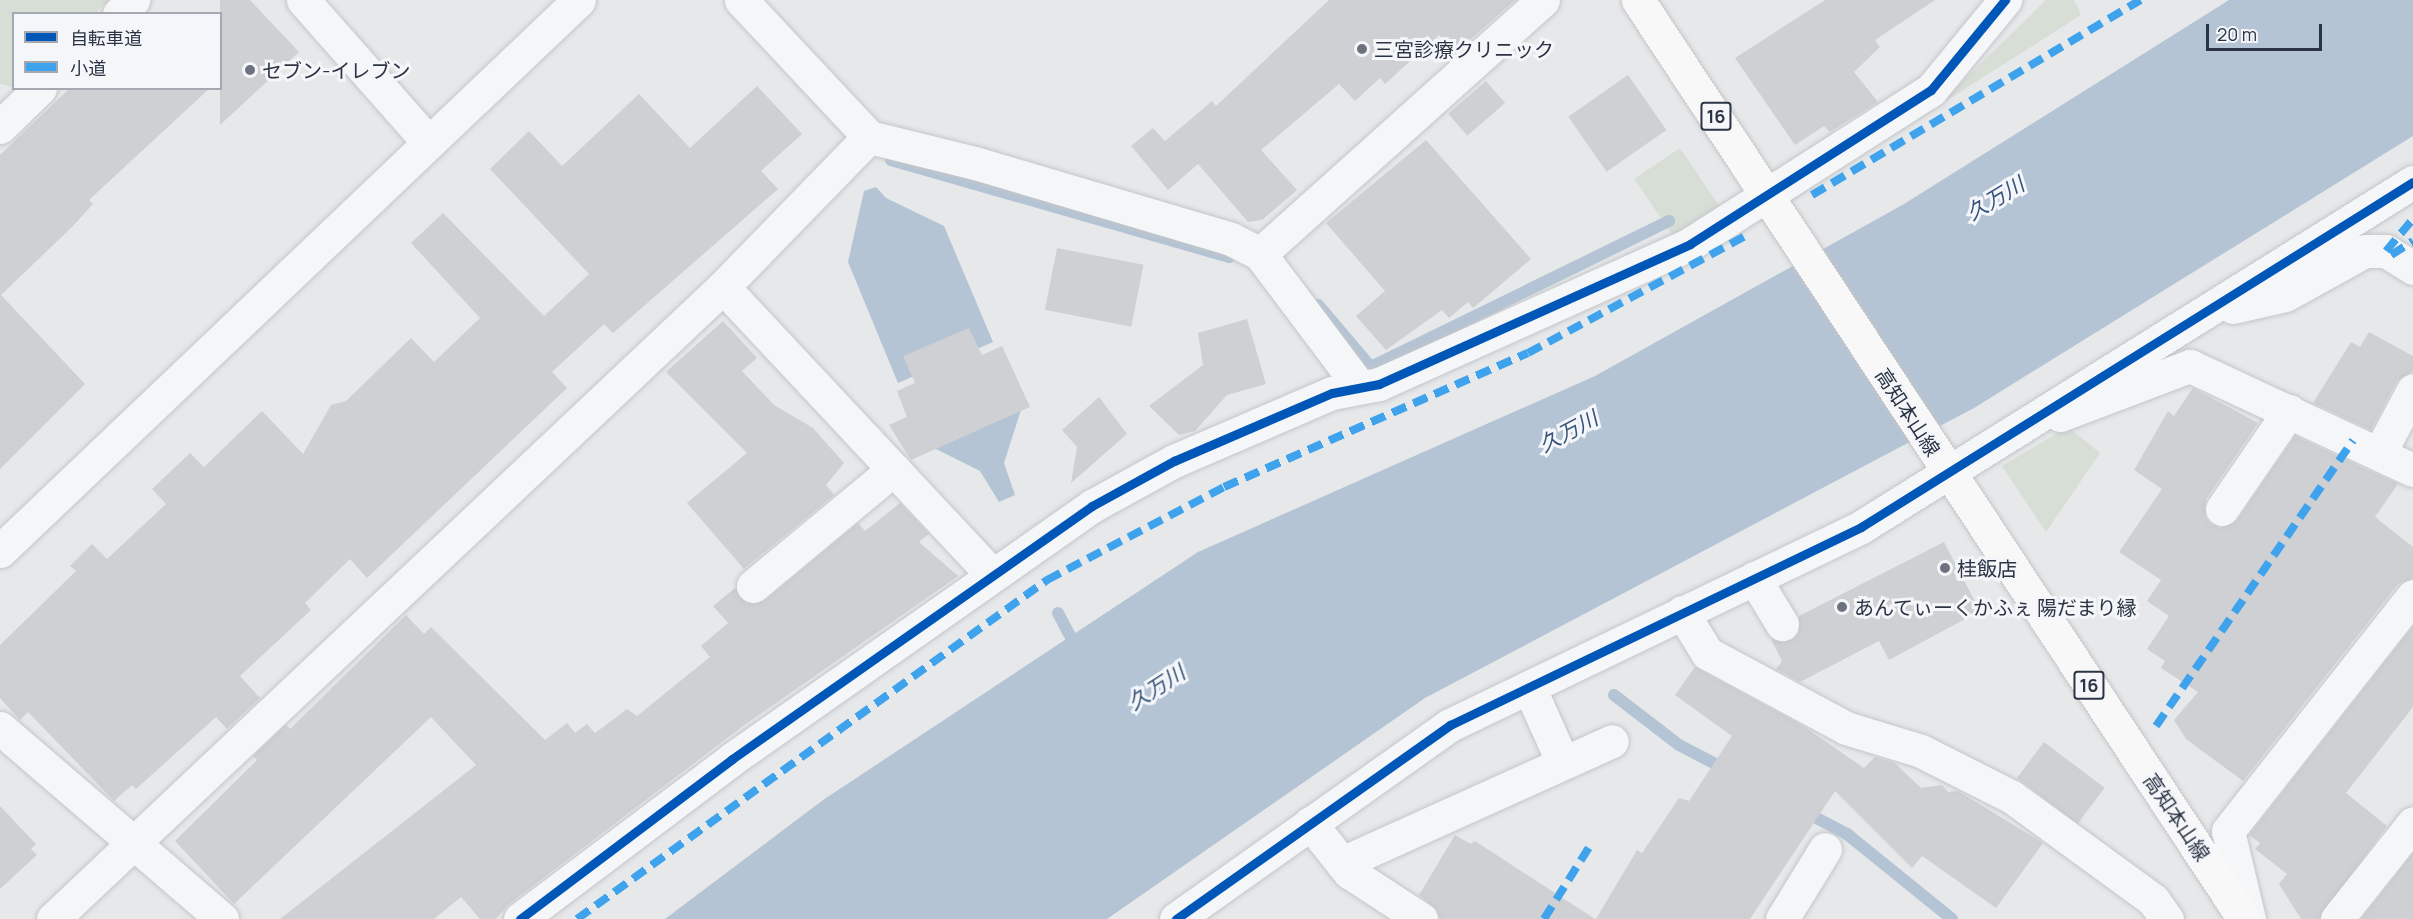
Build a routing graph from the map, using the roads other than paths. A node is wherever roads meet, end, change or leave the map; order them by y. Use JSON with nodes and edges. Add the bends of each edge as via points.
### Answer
{"nodes":[{"id":1,"x":133,"y":0,"type":"edge"},
{"id":2,"x":303,"y":0,"type":"edge"},
{"id":3,"x":579,"y":0,"type":"edge"},
{"id":4,"x":741,"y":0,"type":"edge"},
{"id":5,"x":1544,"y":0,"type":"edge"},
{"id":6,"x":1638,"y":0,"type":"edge"},
{"id":7,"x":2005,"y":0,"type":"edge"},
{"id":8,"x":121,"y":12,"type":"edge"},
{"id":9,"x":37,"y":90,"type":"edge"},
{"id":10,"x":4,"y":114,"type":"edge"},
{"id":11,"x":869,"y":137,"type":"junction"},
{"id":12,"x":428,"y":142,"type":"junction"},
{"id":13,"x":2413,"y":182,"type":"edge"},
{"id":14,"x":1770,"y":195,"type":"junction"},
{"id":15,"x":1260,"y":254,"type":"junction"},
{"id":16,"x":2413,"y":268,"type":"edge"},
{"id":17,"x":723,"y":286,"type":"junction"},
{"id":18,"x":2208,"y":312,"type":"junction"},
{"id":19,"x":1360,"y":387,"type":"junction"},
{"id":20,"x":2413,"y":390,"type":"edge"},
{"id":21,"x":2289,"y":411,"type":"junction"},
{"id":22,"x":2024,"y":420,"type":"junction"},
{"id":23,"x":2380,"y":452,"type":"junction"},
{"id":24,"x":1941,"y":462,"type":"junction"},
{"id":25,"x":894,"y":469,"type":"junction"},
{"id":26,"x":2413,"y":470,"type":"edge"},
{"id":27,"x":2222,"y":509,"type":"dead end"},
{"id":28,"x":0,"y":551,"type":"edge"},
{"id":29,"x":991,"y":573,"type":"junction"},
{"id":30,"x":1754,"y":578,"type":"junction"},
{"id":31,"x":753,"y":585,"type":"dead end"},
{"id":32,"x":2413,"y":596,"type":"edge"},
{"id":33,"x":1683,"y":612,"type":"junction"},
{"id":34,"x":1782,"y":624,"type":"dead end"},
{"id":35,"x":1529,"y":687,"type":"junction"},
{"id":36,"x":0,"y":728,"type":"edge"},
{"id":37,"x":1612,"y":741,"type":"dead end"},
{"id":38,"x":1563,"y":763,"type":"junction"},
{"id":39,"x":1310,"y":823,"type":"junction"},
{"id":40,"x":2413,"y":823,"type":"edge"},
{"id":41,"x":132,"y":845,"type":"junction"},
{"id":42,"x":1825,"y":849,"type":"dead end"},
{"id":43,"x":1342,"y":863,"type":"junction"},
{"id":44,"x":53,"y":919,"type":"edge"},
{"id":45,"x":222,"y":919,"type":"edge"},
{"id":46,"x":520,"y":919,"type":"edge"},
{"id":47,"x":1176,"y":919,"type":"edge"},
{"id":48,"x":1421,"y":919,"type":"edge"},
{"id":49,"x":1782,"y":919,"type":"edge"},
{"id":50,"x":2167,"y":919,"type":"edge"},
{"id":51,"x":2246,"y":919,"type":"edge"},
{"id":52,"x":2337,"y":919,"type":"edge"}],
"edges":[{"from":1,"to":8,"type":"street"},
{"from":2,"to":12,"type":"street"},
{"from":3,"to":12,"type":"street"},
{"from":4,"to":11,"type":"street"},
{"from":5,"to":15,"type":"street"},
{"from":6,"to":14,"type":"main road","number":"16"},
{"from":7,"to":14,"type":"street","via":[[1931,90]]},
{"from":9,"to":10,"type":"street"},
{"from":11,"to":15,"type":"street","via":[[909,143],[1008,172],[1231,239]]},
{"from":11,"to":17,"type":"street"},
{"from":12,"to":28,"type":"street"},
{"from":13,"to":18,"type":"street"},
{"from":14,"to":19,"type":"street","via":[[1690,244],[1379,384]]},
{"from":14,"to":24,"type":"main road","name":"高知本山線","number":"16"},
{"from":15,"to":19,"type":"street"},
{"from":16,"to":18,"type":"street","via":[[2386,251],[2365,251],[2285,295]]},
{"from":17,"to":25,"type":"street"},
{"from":17,"to":41,"type":"street"},
{"from":18,"to":22,"type":"street"},
{"from":19,"to":29,"type":"street","via":[[1332,393],[1134,481]]},
{"from":20,"to":23,"type":"street"},
{"from":21,"to":22,"type":"street","via":[[2190,366],[2069,414]]},
{"from":21,"to":23,"type":"street"},
{"from":21,"to":27,"type":"street"},
{"from":22,"to":24,"type":"street"},
{"from":23,"to":26,"type":"street"},
{"from":24,"to":30,"type":"street","via":[[1861,527]]},
{"from":24,"to":51,"type":"main road","name":"高知本山線","number":"16"},
{"from":25,"to":29,"type":"street"},
{"from":25,"to":31,"type":"street"},
{"from":29,"to":46,"type":"street"},
{"from":30,"to":33,"type":"street"},
{"from":30,"to":34,"type":"street"},
{"from":32,"to":51,"type":"street","via":[[2228,831]]},
{"from":33,"to":35,"type":"street"},
{"from":33,"to":50,"type":"street","via":[[1707,653],[1846,728],[1921,752],[2012,797],[2153,900]]},
{"from":35,"to":38,"type":"street"},
{"from":35,"to":39,"type":"street","via":[[1450,725]]},
{"from":36,"to":41,"type":"street"},
{"from":37,"to":38,"type":"street"},
{"from":38,"to":43,"type":"street"},
{"from":39,"to":43,"type":"street"},
{"from":39,"to":47,"type":"street"},
{"from":40,"to":52,"type":"street"},
{"from":41,"to":44,"type":"street"},
{"from":41,"to":45,"type":"street"},
{"from":42,"to":49,"type":"street"},
{"from":43,"to":48,"type":"street"}]}
